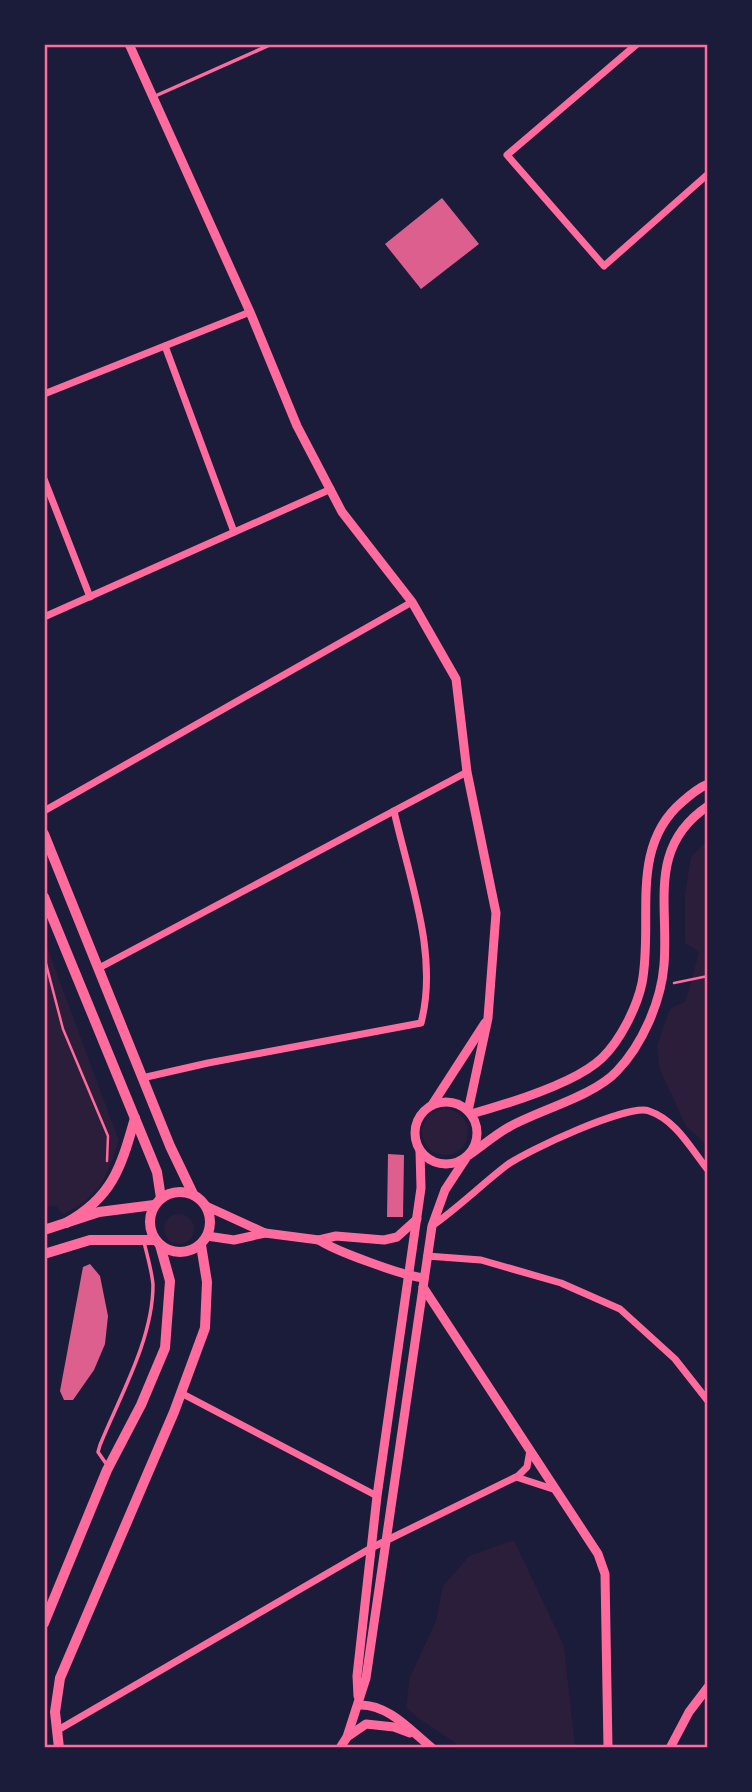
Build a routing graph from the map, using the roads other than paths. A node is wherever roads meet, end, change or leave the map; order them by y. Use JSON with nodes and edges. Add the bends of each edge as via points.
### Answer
{"nodes":[{"id":1,"x":129,"y":44,"type":"edge"},
{"id":2,"x":272,"y":44,"type":"edge"},
{"id":3,"x":638,"y":44,"type":"edge"},
{"id":4,"x":153,"y":97,"type":"junction"},
{"id":5,"x":708,"y":174,"type":"edge"},
{"id":6,"x":250,"y":312,"type":"junction"},
{"id":7,"x":165,"y":346,"type":"junction"},
{"id":8,"x":44,"y":394,"type":"edge"},
{"id":9,"x":44,"y":479,"type":"edge"},
{"id":10,"x":331,"y":489,"type":"junction"},
{"id":11,"x":234,"y":532,"type":"junction"},
{"id":12,"x":90,"y":597,"type":"junction"},
{"id":13,"x":412,"y":602,"type":"junction"},
{"id":14,"x":44,"y":617,"type":"edge"},
{"id":15,"x":467,"y":772,"type":"junction"},
{"id":16,"x":708,"y":784,"type":"edge"},
{"id":17,"x":708,"y":806,"type":"edge"},
{"id":18,"x":44,"y":811,"type":"edge"},
{"id":19,"x":394,"y":811,"type":"junction"},
{"id":20,"x":44,"y":834,"type":"edge"},
{"id":21,"x":44,"y":897,"type":"edge"},
{"id":22,"x":99,"y":968,"type":"junction"},
{"id":23,"x":488,"y":1018,"type":"junction"},
{"id":24,"x":142,"y":1079,"type":"junction"},
{"id":25,"x":432,"y":1105,"type":"junction"},
{"id":26,"x":469,"y":1112,"type":"junction"},
{"id":27,"x":135,"y":1118,"type":"junction"},
{"id":28,"x":420,"y":1151,"type":"junction"},
{"id":29,"x":468,"y":1156,"type":"junction"},
{"id":30,"x":708,"y":1170,"type":"edge"},
{"id":31,"x":193,"y":1194,"type":"junction"},
{"id":32,"x":158,"y":1201,"type":"junction"},
{"id":33,"x":206,"y":1206,"type":"junction"},
{"id":34,"x":417,"y":1219,"type":"junction"},
{"id":35,"x":66,"y":1223,"type":"junction"},
{"id":36,"x":432,"y":1226,"type":"junction"},
{"id":37,"x":44,"y":1230,"type":"edge"},
{"id":38,"x":265,"y":1234,"type":"junction"},
{"id":39,"x":204,"y":1240,"type":"junction"},
{"id":40,"x":319,"y":1240,"type":"junction"},
{"id":41,"x":153,"y":1242,"type":"junction"},
{"id":42,"x":44,"y":1254,"type":"edge"},
{"id":43,"x":427,"y":1256,"type":"junction"},
{"id":44,"x":408,"y":1276,"type":"junction"},
{"id":45,"x":424,"y":1283,"type":"junction"},
{"id":46,"x":181,"y":1393,"type":"junction"},
{"id":47,"x":708,"y":1401,"type":"edge"},
{"id":48,"x":530,"y":1450,"type":"junction"},
{"id":49,"x":108,"y":1467,"type":"junction"},
{"id":50,"x":516,"y":1477,"type":"junction"},
{"id":51,"x":557,"y":1491,"type":"junction"},
{"id":52,"x":377,"y":1496,"type":"junction"},
{"id":53,"x":385,"y":1542,"type":"junction"},
{"id":54,"x":371,"y":1548,"type":"junction"},
{"id":55,"x":44,"y":1623,"type":"edge"},
{"id":56,"x":708,"y":1687,"type":"edge"},
{"id":57,"x":359,"y":1705,"type":"junction"},
{"id":58,"x":58,"y":1730,"type":"junction"},
{"id":59,"x":347,"y":1737,"type":"junction"},
{"id":60,"x":418,"y":1737,"type":"junction"},
{"id":61,"x":59,"y":1748,"type":"edge"},
{"id":62,"x":340,"y":1748,"type":"edge"},
{"id":63,"x":432,"y":1748,"type":"edge"},
{"id":64,"x":607,"y":1748,"type":"edge"},
{"id":65,"x":670,"y":1748,"type":"edge"}],
"edges":[{"from":1,"to":4,"type":"street"},
{"from":2,"to":4,"type":"lane"},
{"from":3,"to":5,"type":"street","via":[[507,155],[604,266]]},
{"from":4,"to":6,"type":"street"},
{"from":6,"to":7,"type":"street"},
{"from":6,"to":10,"type":"street","via":[[297,426]]},
{"from":7,"to":8,"type":"street"},
{"from":7,"to":11,"type":"street"},
{"from":9,"to":12,"type":"street"},
{"from":10,"to":11,"type":"street"},
{"from":10,"to":13,"type":"street","via":[[342,512]]},
{"from":11,"to":12,"type":"street"},
{"from":12,"to":14,"type":"street"},
{"from":13,"to":15,"type":"street","via":[[456,679]]},
{"from":13,"to":18,"type":"street"},
{"from":15,"to":19,"type":"street"},
{"from":15,"to":23,"type":"street","via":[[496,913]]},
{"from":16,"to":26,"type":"street","via":[[673,810],[653,842],[646,875],[642,985],[625,1027],[602,1058],[575,1075],[515,1101]]},
{"from":17,"to":29,"type":"street","via":[[681,830],[664,867],[664,966],[642,1035],[616,1072],[576,1097],[509,1127]]},
{"from":19,"to":22,"type":"street"},
{"from":19,"to":24,"type":"street","via":[[425,948],[428,1000],[421,1023]]},
{"from":20,"to":22,"type":"main road"},
{"from":21,"to":27,"type":"main road"},
{"from":22,"to":24,"type":"main road"},
{"from":23,"to":25,"type":"street"},
{"from":23,"to":26,"type":"street"},
{"from":24,"to":31,"type":"main road"},
{"from":25,"to":26,"type":"street","via":[[451,1102]]},
{"from":25,"to":28,"type":"street","via":[[416,1125]]},
{"from":26,"to":29,"type":"street","via":[[478,1134]]},
{"from":27,"to":32,"type":"main road","via":[[157,1172]]},
{"from":27,"to":35,"type":"main road","via":[[109,1188],[87,1212]]},
{"from":28,"to":29,"type":"street","via":[[436,1163],[457,1163]]},
{"from":28,"to":34,"type":"street"},
{"from":29,"to":36,"type":"street","via":[[444,1190]]},
{"from":30,"to":36,"type":"street","via":[[671,1123],[647,1110],[622,1111],[508,1164]]},
{"from":31,"to":32,"type":"main road","via":[[176,1192]]},
{"from":31,"to":33,"type":"main road"},
{"from":32,"to":35,"type":"main road"},
{"from":32,"to":41,"type":"main road","via":[[149,1225]]},
{"from":33,"to":38,"type":"street"},
{"from":33,"to":39,"type":"main road","via":[[211,1221]]},
{"from":34,"to":40,"type":"street","via":[[397,1237],[384,1240],[336,1236]]},
{"from":34,"to":44,"type":"street"},
{"from":35,"to":37,"type":"main road"},
{"from":36,"to":43,"type":"street"},
{"from":38,"to":39,"type":"street"},
{"from":38,"to":40,"type":"street"},
{"from":39,"to":41,"type":"main road","via":[[193,1250],[176,1252]]},
{"from":39,"to":46,"type":"main road","via":[[205,1328]]},
{"from":40,"to":44,"type":"street","via":[[334,1250]]},
{"from":41,"to":42,"type":"main road","via":[[90,1240]]},
{"from":41,"to":49,"type":"lane","via":[[152,1297],[141,1344],[100,1445]]},
{"from":41,"to":49,"type":"main road","via":[[170,1281],[165,1348]]},
{"from":43,"to":45,"type":"street"},
{"from":43,"to":47,"type":"street","via":[[481,1260],[561,1283],[620,1309],[675,1359]]},
{"from":44,"to":45,"type":"street"},
{"from":44,"to":52,"type":"street"},
{"from":45,"to":48,"type":"street"},
{"from":45,"to":53,"type":"street"},
{"from":46,"to":52,"type":"street"},
{"from":46,"to":58,"type":"main road","via":[[60,1678]]},
{"from":48,"to":50,"type":"street","via":[[527,1467]]},
{"from":48,"to":51,"type":"street"},
{"from":49,"to":55,"type":"main road"},
{"from":50,"to":51,"type":"street"},
{"from":50,"to":53,"type":"street"},
{"from":51,"to":64,"type":"street","via":[[598,1554],[605,1574]]},
{"from":52,"to":54,"type":"street"},
{"from":53,"to":54,"type":"street"},
{"from":53,"to":57,"type":"street"},
{"from":54,"to":57,"type":"street","via":[[357,1676]]},
{"from":54,"to":58,"type":"street"},
{"from":56,"to":65,"type":"street"},
{"from":57,"to":59,"type":"street"},
{"from":57,"to":60,"type":"street","via":[[371,1704],[386,1711]]},
{"from":58,"to":61,"type":"main road"},
{"from":59,"to":60,"type":"street","via":[[366,1724],[394,1727]]},
{"from":59,"to":62,"type":"street"},
{"from":60,"to":63,"type":"street"}]}
